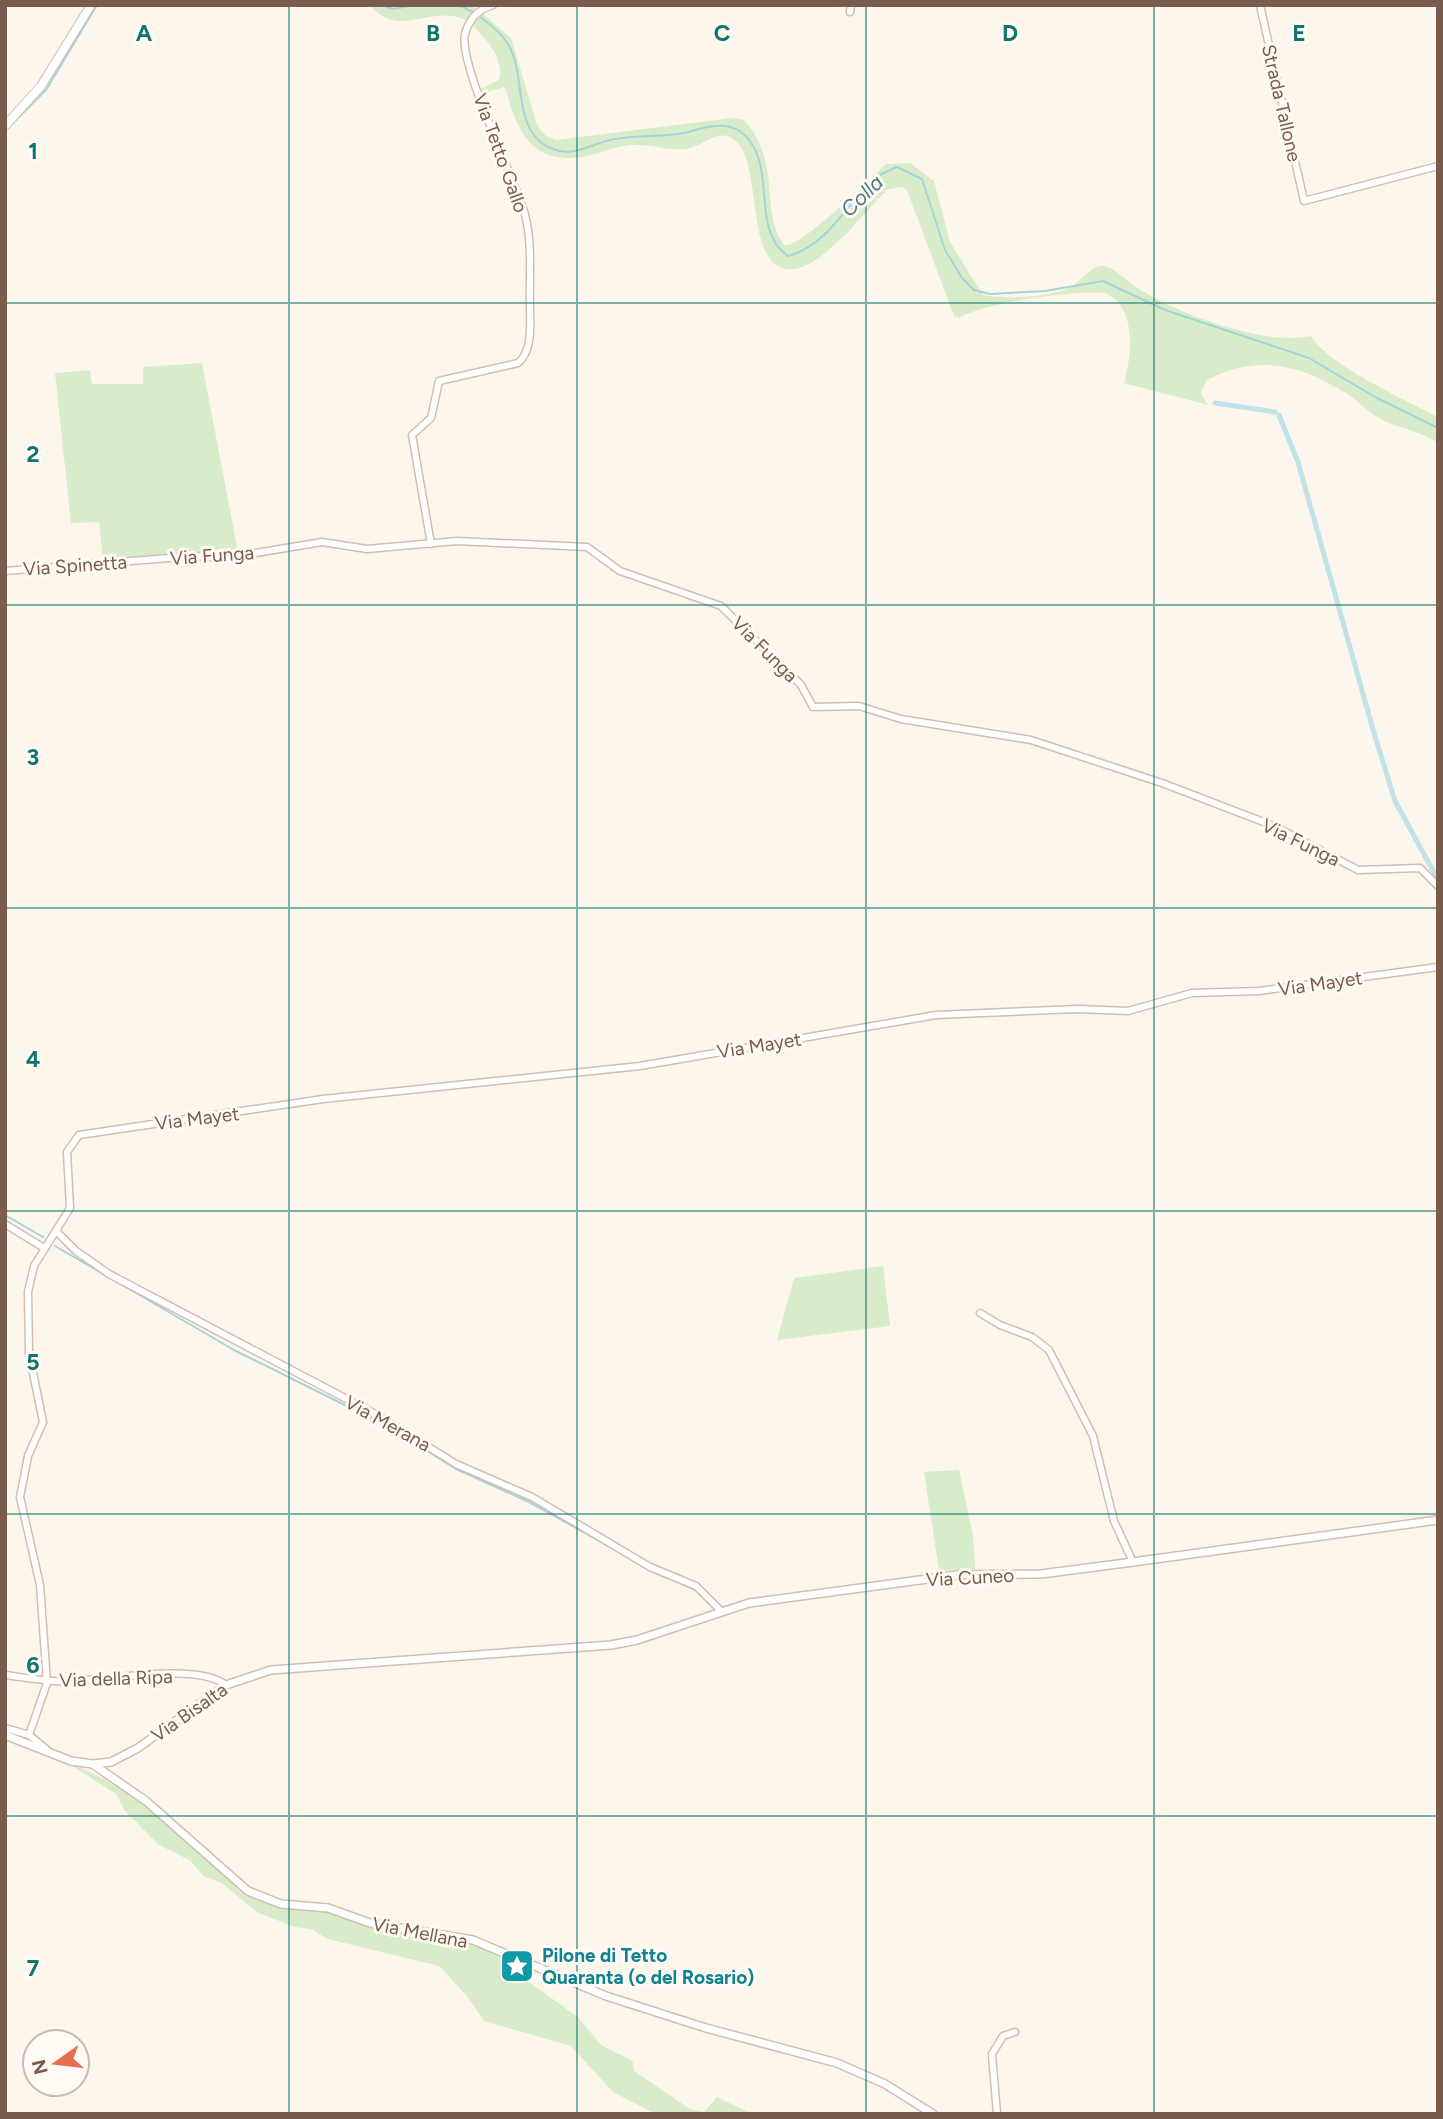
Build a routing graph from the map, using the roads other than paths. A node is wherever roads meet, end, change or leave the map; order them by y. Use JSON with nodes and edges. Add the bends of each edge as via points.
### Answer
{"nodes":[{"id":1,"x":91,"y":5,"type":"edge"},
{"id":2,"x":494,"y":5,"type":"edge"},
{"id":3,"x":1260,"y":5,"type":"edge"},
{"id":4,"x":5,"y":126,"type":"edge"},
{"id":5,"x":1438,"y":166,"type":"edge"},
{"id":6,"x":431,"y":544,"type":"junction"},
{"id":7,"x":145,"y":560,"type":"joint"},
{"id":8,"x":5,"y":571,"type":"edge"},
{"id":9,"x":1438,"y":886,"type":"edge"},
{"id":10,"x":1438,"y":967,"type":"edge"},
{"id":11,"x":5,"y":1224,"type":"edge"},
{"id":12,"x":56,"y":1231,"type":"junction"},
{"id":13,"x":44,"y":1248,"type":"junction"},
{"id":14,"x":980,"y":1312,"type":"dead end"},
{"id":15,"x":1438,"y":1520,"type":"edge"},
{"id":16,"x":1133,"y":1562,"type":"junction"},
{"id":17,"x":721,"y":1611,"type":"junction"},
{"id":18,"x":507,"y":1653,"type":"joint"},
{"id":19,"x":5,"y":1675,"type":"edge"},
{"id":20,"x":46,"y":1679,"type":"junction"},
{"id":21,"x":226,"y":1685,"type":"junction"},
{"id":22,"x":5,"y":1728,"type":"edge"},
{"id":23,"x":5,"y":1735,"type":"edge"},
{"id":24,"x":29,"y":1735,"type":"junction"},
{"id":25,"x":51,"y":1753,"type":"junction"},
{"id":26,"x":93,"y":1765,"type":"junction"},
{"id":27,"x":1015,"y":2032,"type":"dead end"},
{"id":28,"x":933,"y":2114,"type":"edge"},
{"id":29,"x":998,"y":2114,"type":"edge"}],
"edges":[{"from":1,"to":4,"type":"main road","via":[[41,86]]},
{"from":2,"to":6,"type":"street","name":"Via Tetto Gallo","via":[[478,12],[464,36],[525,213],[530,326],[526,353],[518,363],[439,381],[431,418],[412,435]]},
{"from":3,"to":5,"type":"street","name":"Strada Tallone","via":[[1304,201]]},
{"from":6,"to":7,"type":"street","name":"Via Funga","via":[[367,549],[322,542],[226,558]]},
{"from":6,"to":9,"type":"street","name":"Via Funga","via":[[519,542],[587,547],[620,571],[721,606],[802,685],[813,707],[859,706],[901,719],[1031,740],[1274,826],[1358,870],[1420,868]]},
{"from":7,"to":8,"type":"street","name":"Via Spinetta"},
{"from":10,"to":12,"type":"street","name":"Via Mayet","via":[[1259,991],[1192,993],[1128,1010],[936,1015],[640,1066],[323,1099],[79,1135],[67,1152],[70,1208]]},
{"from":11,"to":13,"type":"street"},
{"from":12,"to":13,"type":"street"},
{"from":12,"to":17,"type":"street","name":"Via Merana","via":[[109,1274],[379,1416],[456,1464],[532,1497],[650,1567],[696,1586]]},
{"from":13,"to":20,"type":"street","via":[[31,1275],[27,1307],[29,1353],[43,1422],[27,1455],[20,1497],[40,1585]]},
{"from":14,"to":16,"type":"street","via":[[1049,1350],[1093,1436],[1115,1521]]},
{"from":15,"to":16,"type":"street","name":"Via Cuneo"},
{"from":16,"to":17,"type":"street","name":"Via Cuneo","via":[[1041,1573],[943,1576],[748,1603]]},
{"from":17,"to":18,"type":"street","name":"Via Cuneo","via":[[624,1643]]},
{"from":18,"to":21,"type":"street","name":"Via Bisalta","via":[[271,1670]]},
{"from":19,"to":20,"type":"street","name":"Via della Ripa"},
{"from":20,"to":21,"type":"street","name":"Via della Ripa","via":[[172,1674]]},
{"from":20,"to":24,"type":"street","name":"Via della Ripa"},
{"from":21,"to":26,"type":"street","name":"Via Bisalta","via":[[130,1754]]},
{"from":22,"to":24,"type":"street"},
{"from":23,"to":25,"type":"street"},
{"from":24,"to":25,"type":"street"},
{"from":25,"to":26,"type":"street"},
{"from":26,"to":28,"type":"street","name":"Via Mellana","via":[[146,1801],[248,1891],[281,1903],[328,1908],[370,1923],[473,1940],[606,1996],[837,2063],[878,2080]]},
{"from":27,"to":29,"type":"street","via":[[1003,2036],[992,2054]]}]}
